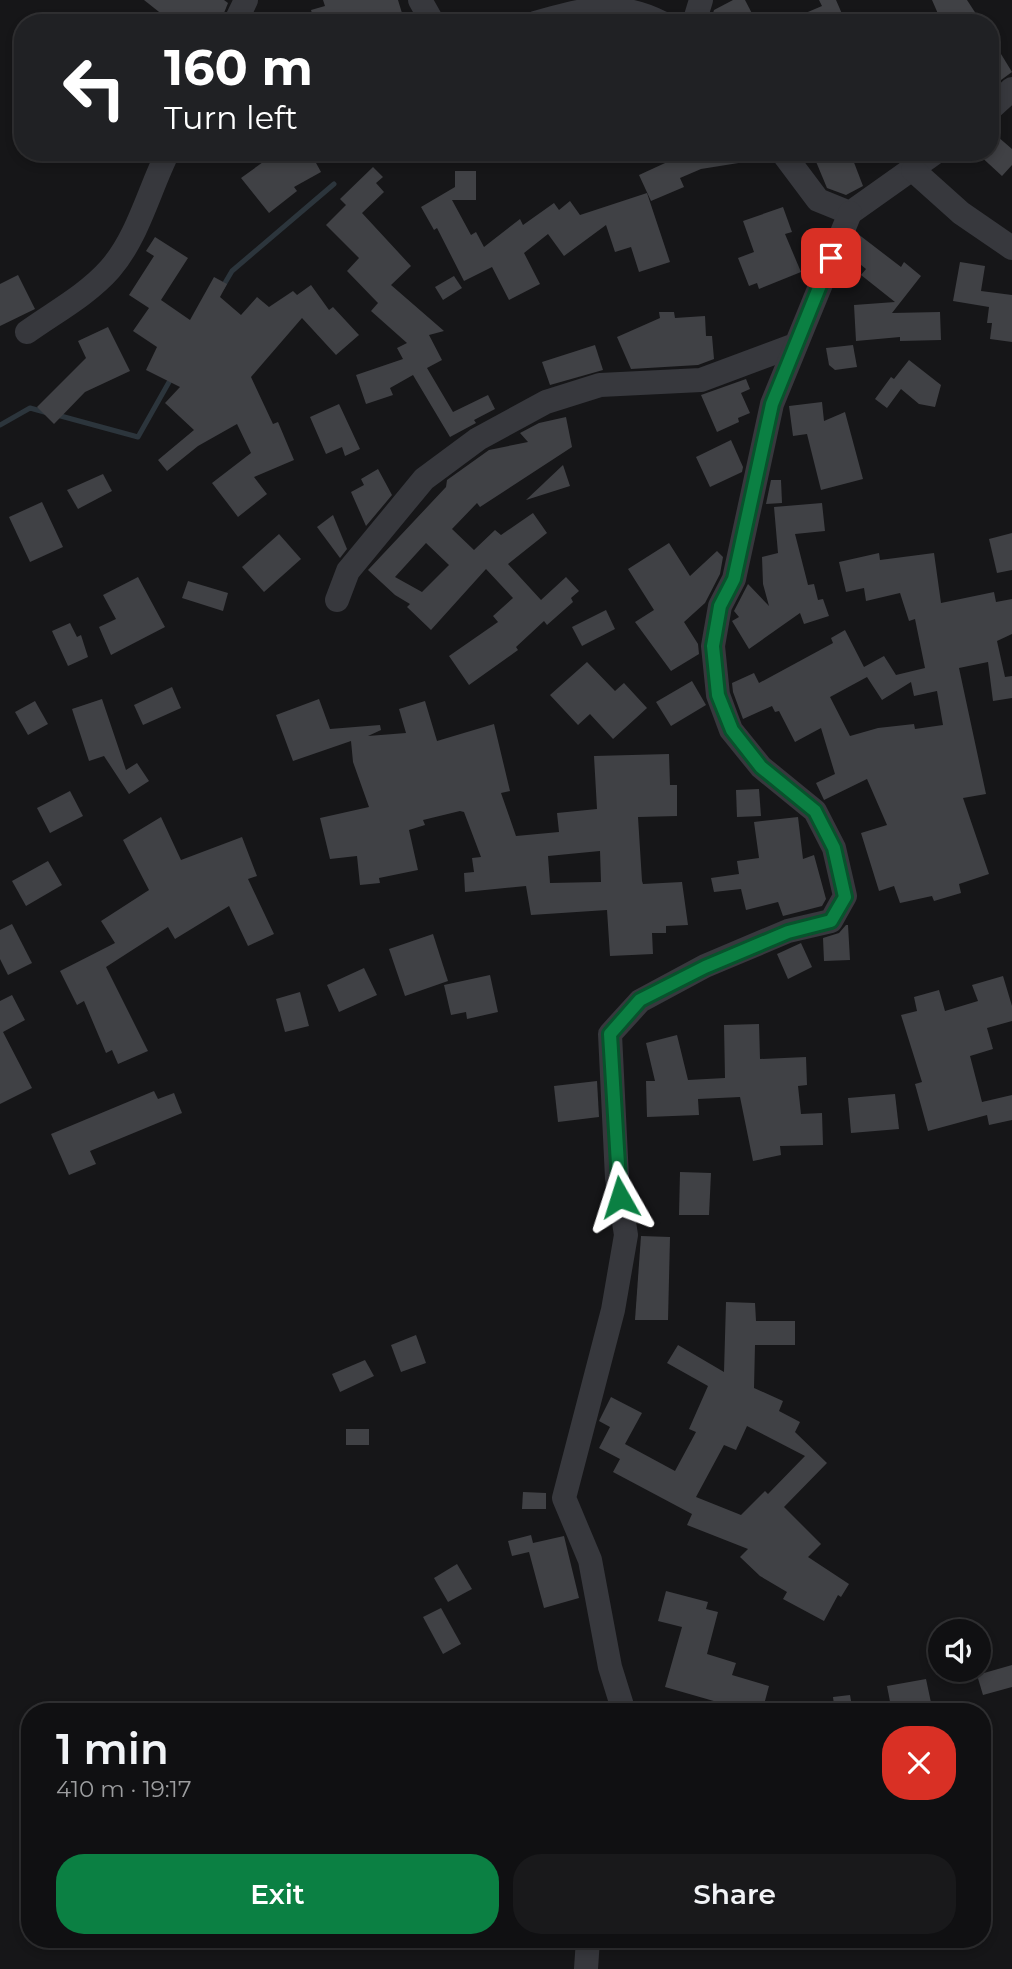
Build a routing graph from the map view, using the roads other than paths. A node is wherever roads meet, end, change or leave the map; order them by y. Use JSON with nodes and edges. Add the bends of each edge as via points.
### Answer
{"nodes":[{"id":1,"x":565,"y":14,"type":"edge"},
{"id":2,"x":649,"y":14,"type":"edge"},
{"id":3,"x":1012,"y":89,"type":"edge"},
{"id":4,"x":999,"y":101,"type":"edge"},
{"id":5,"x":164,"y":161,"type":"edge"},
{"id":6,"x":789,"y":161,"type":"edge"},
{"id":7,"x":924,"y":161,"type":"edge"},
{"id":8,"x":913,"y":170,"type":"junction"},
{"id":9,"x":850,"y":213,"type":"junction"},
{"id":10,"x":1012,"y":248,"type":"edge"},
{"id":11,"x":27,"y":332,"type":"dead end"},
{"id":12,"x":795,"y":345,"type":"junction"},
{"id":13,"x":337,"y":600,"type":"dead end"},
{"id":14,"x":621,"y":1703,"type":"edge"},
{"id":15,"x":587,"y":1948,"type":"edge"},
{"id":16,"x":586,"y":1969,"type":"edge"}],
"edges":[{"from":1,"to":2,"type":"street","via":[[599,4],[642,9]]},
{"from":3,"to":4,"type":"street"},
{"from":5,"to":11,"type":"street","via":[[139,220],[111,268]]},
{"from":6,"to":9,"type":"street","via":[[818,200]]},
{"from":7,"to":8,"type":"street"},
{"from":8,"to":9,"type":"street"},
{"from":8,"to":10,"type":"street","via":[[961,213]]},
{"from":9,"to":12,"type":"street"},
{"from":12,"to":13,"type":"street","via":[[701,380],[600,385],[546,402],[478,439],[424,479],[348,571]]},
{"from":12,"to":14,"type":"street","via":[[772,404],[734,579],[720,606],[713,646],[718,695],[732,730],[761,767],[815,811],[834,848],[845,897],[831,921],[776,936],[640,1000],[610,1034],[617,1178],[626,1235],[613,1310],[564,1498],[590,1560]]},
{"from":15,"to":16,"type":"street"}]}
